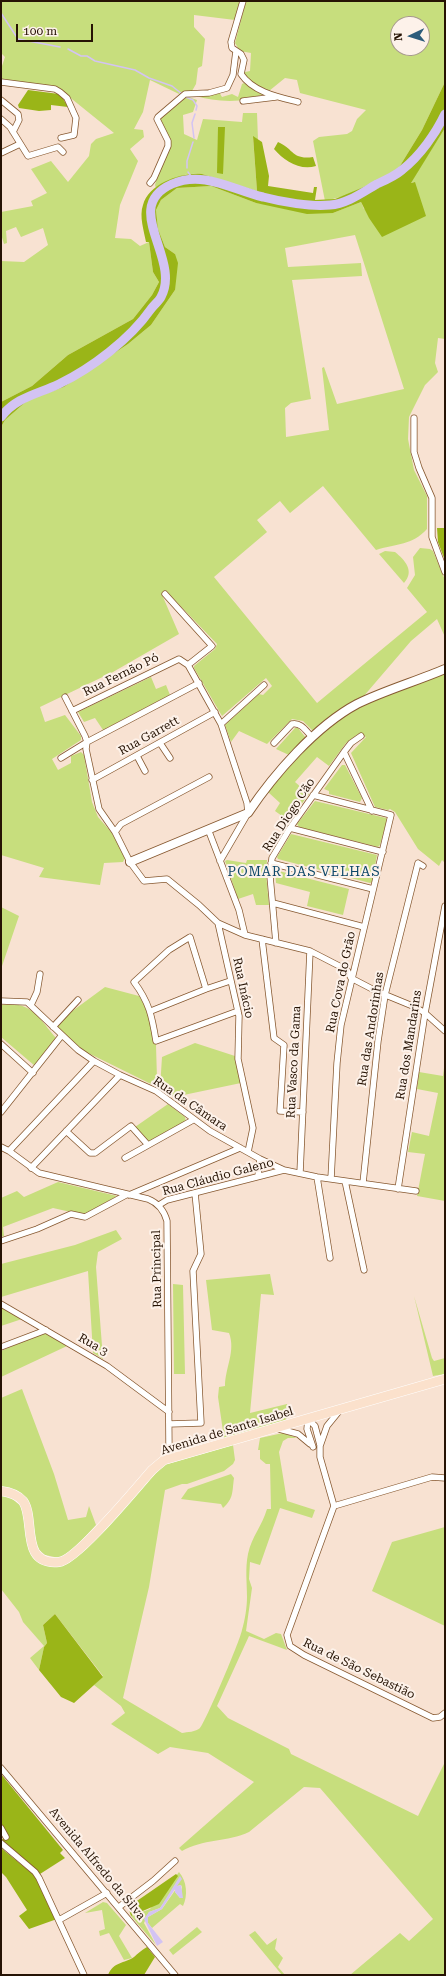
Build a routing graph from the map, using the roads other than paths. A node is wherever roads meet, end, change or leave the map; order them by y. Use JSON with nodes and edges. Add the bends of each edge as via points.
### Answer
{"nodes":[{"id":1,"x":243,"y":1,"type":"edge"},
{"id":2,"x":236,"y":52,"type":"junction"},
{"id":3,"x":1,"y":82,"type":"edge"},
{"id":4,"x":276,"y":96,"type":"junction"},
{"id":5,"x":1,"y":100,"type":"edge"},
{"id":6,"x":243,"y":101,"type":"dead end"},
{"id":7,"x":298,"y":102,"type":"dead end"},
{"id":8,"x":1,"y":119,"type":"edge"},
{"id":9,"x":13,"y":132,"type":"junction"},
{"id":10,"x":61,"y":138,"type":"dead end"},
{"id":11,"x":20,"y":144,"type":"junction"},
{"id":12,"x":63,"y":152,"type":"dead end"},
{"id":13,"x":1,"y":153,"type":"edge"},
{"id":14,"x":150,"y":183,"type":"dead end"},
{"id":15,"x":414,"y":418,"type":"dead end"},
{"id":16,"x":445,"y":572,"type":"edge"},
{"id":17,"x":165,"y":594,"type":"dead end"},
{"id":18,"x":188,"y":665,"type":"junction"},
{"id":19,"x":445,"y":670,"type":"edge"},
{"id":20,"x":199,"y":684,"type":"junction"},
{"id":21,"x":264,"y":685,"type":"dead end"},
{"id":22,"x":65,"y":697,"type":"dead end"},
{"id":23,"x":72,"y":711,"type":"junction"},
{"id":24,"x":215,"y":712,"type":"junction"},
{"id":25,"x":221,"y":724,"type":"junction"},
{"id":26,"x":361,"y":736,"type":"dead end"},
{"id":27,"x":312,"y":737,"type":"junction"},
{"id":28,"x":87,"y":742,"type":"junction"},
{"id":29,"x":160,"y":743,"type":"junction"},
{"id":30,"x":274,"y":743,"type":"dead end"},
{"id":31,"x":344,"y":752,"type":"junction"},
{"id":32,"x":137,"y":756,"type":"junction"},
{"id":33,"x":61,"y":758,"type":"dead end"},
{"id":34,"x":170,"y":758,"type":"dead end"},
{"id":35,"x":145,"y":771,"type":"dead end"},
{"id":36,"x":209,"y":777,"type":"dead end"},
{"id":37,"x":92,"y":780,"type":"junction"},
{"id":38,"x":313,"y":795,"type":"junction"},
{"id":39,"x":372,"y":810,"type":"junction"},
{"id":40,"x":248,"y":812,"type":"junction"},
{"id":41,"x":290,"y":828,"type":"junction"},
{"id":42,"x":208,"y":829,"type":"junction"},
{"id":43,"x":115,"y":832,"type":"junction"},
{"id":44,"x":382,"y":852,"type":"junction"},
{"id":45,"x":220,"y":861,"type":"junction"},
{"id":46,"x":130,"y":862,"type":"junction"},
{"id":47,"x":271,"y":863,"type":"junction"},
{"id":48,"x":423,"y":866,"type":"dead end"},
{"id":49,"x":373,"y":889,"type":"junction"},
{"id":50,"x":273,"y":903,"type":"junction"},
{"id":51,"x":445,"y":906,"type":"edge"},
{"id":52,"x":218,"y":923,"type":"junction"},
{"id":53,"x":364,"y":927,"type":"junction"},
{"id":54,"x":245,"y":935,"type":"junction"},
{"id":55,"x":262,"y":939,"type":"junction"},
{"id":56,"x":276,"y":943,"type":"junction"},
{"id":57,"x":310,"y":951,"type":"junction"},
{"id":58,"x":40,"y":974,"type":"dead end"},
{"id":59,"x":351,"y":978,"type":"junction"},
{"id":60,"x":230,"y":981,"type":"junction"},
{"id":61,"x":206,"y":989,"type":"junction"},
{"id":62,"x":385,"y":995,"type":"junction"},
{"id":63,"x":78,"y":1000,"type":"dead end"},
{"id":64,"x":1,"y":1001,"type":"edge"},
{"id":65,"x":31,"y":1005,"type":"junction"},
{"id":66,"x":151,"y":1011,"type":"junction"},
{"id":67,"x":238,"y":1011,"type":"junction"},
{"id":68,"x":425,"y":1013,"type":"junction"},
{"id":69,"x":52,"y":1027,"type":"junction"},
{"id":70,"x":445,"y":1031,"type":"edge"},
{"id":71,"x":62,"y":1036,"type":"junction"},
{"id":72,"x":1,"y":1044,"type":"edge"},
{"id":73,"x":94,"y":1061,"type":"junction"},
{"id":74,"x":33,"y":1073,"type":"junction"},
{"id":75,"x":120,"y":1075,"type":"junction"},
{"id":76,"x":1,"y":1112,"type":"edge"},
{"id":77,"x":303,"y":1112,"type":"junction"},
{"id":78,"x":193,"y":1120,"type":"junction"},
{"id":79,"x":66,"y":1131,"type":"junction"},
{"id":80,"x":148,"y":1145,"type":"junction"},
{"id":81,"x":1,"y":1147,"type":"edge"},
{"id":82,"x":240,"y":1148,"type":"junction"},
{"id":83,"x":9,"y":1151,"type":"junction"},
{"id":84,"x":248,"y":1152,"type":"junction"},
{"id":85,"x":125,"y":1158,"type":"dead end"},
{"id":86,"x":260,"y":1159,"type":"junction"},
{"id":87,"x":31,"y":1168,"type":"junction"},
{"id":88,"x":284,"y":1170,"type":"junction"},
{"id":89,"x":300,"y":1173,"type":"junction"},
{"id":90,"x":258,"y":1176,"type":"junction"},
{"id":91,"x":317,"y":1177,"type":"junction"},
{"id":92,"x":331,"y":1179,"type":"junction"},
{"id":93,"x":345,"y":1181,"type":"junction"},
{"id":94,"x":363,"y":1183,"type":"junction"},
{"id":95,"x":398,"y":1189,"type":"junction"},
{"id":96,"x":416,"y":1191,"type":"dead end"},
{"id":97,"x":195,"y":1193,"type":"junction"},
{"id":98,"x":127,"y":1195,"type":"junction"},
{"id":99,"x":159,"y":1205,"type":"junction"},
{"id":100,"x":1,"y":1241,"type":"edge"},
{"id":101,"x":330,"y":1258,"type":"dead end"},
{"id":102,"x":364,"y":1270,"type":"dead end"},
{"id":103,"x":1,"y":1304,"type":"edge"},
{"id":104,"x":46,"y":1330,"type":"junction"},
{"id":105,"x":1,"y":1347,"type":"edge"},
{"id":106,"x":445,"y":1379,"type":"edge"},
{"id":107,"x":341,"y":1409,"type":"junction"},
{"id":108,"x":169,"y":1412,"type":"junction"},
{"id":109,"x":308,"y":1418,"type":"junction"},
{"id":110,"x":169,"y":1424,"type":"junction"},
{"id":111,"x":275,"y":1428,"type":"junction"},
{"id":112,"x":320,"y":1446,"type":"junction"},
{"id":113,"x":313,"y":1447,"type":"junction"},
{"id":114,"x":171,"y":1457,"type":"junction"},
{"id":115,"x":320,"y":1457,"type":"junction"},
{"id":116,"x":445,"y":1478,"type":"edge"},
{"id":117,"x":1,"y":1491,"type":"edge"},
{"id":118,"x":334,"y":1506,"type":"junction"},
{"id":119,"x":445,"y":1714,"type":"edge"},
{"id":120,"x":1,"y":1768,"type":"edge"},
{"id":121,"x":1,"y":1828,"type":"edge"},
{"id":122,"x":6,"y":1837,"type":"dead end"},
{"id":123,"x":1,"y":1843,"type":"edge"},
{"id":124,"x":175,"y":1861,"type":"dead end"},
{"id":125,"x":107,"y":1893,"type":"junction"},
{"id":126,"x":119,"y":1907,"type":"junction"},
{"id":127,"x":59,"y":1920,"type":"junction"},
{"id":128,"x":84,"y":1975,"type":"edge"},
{"id":129,"x":175,"y":1975,"type":"edge"}],
"edges":[{"from":1,"to":2,"type":"street","via":[[231,42]]},
{"from":2,"to":4,"type":"street","via":[[241,54],[244,60],[241,74],[246,80]]},
{"from":2,"to":14,"type":"street","via":[[233,75],[227,88],[209,93],[185,94],[157,118],[168,146]]},
{"from":3,"to":10,"type":"street","via":[[55,89],[67,98],[76,118],[74,135]]},
{"from":4,"to":6,"type":"street"},
{"from":4,"to":7,"type":"street"},
{"from":5,"to":9,"type":"street","via":[[18,114],[19,120]]},
{"from":8,"to":9,"type":"street"},
{"from":9,"to":11,"type":"street"},
{"from":11,"to":12,"type":"street","via":[[28,156],[58,147]]},
{"from":11,"to":13,"type":"street"},
{"from":15,"to":16,"type":"street","via":[[412,430],[416,460],[432,498],[432,533]]},
{"from":17,"to":18,"type":"street","via":[[212,646]]},
{"from":18,"to":20,"type":"street"},
{"from":18,"to":23,"type":"street","name":"Rua Fernão Pó","via":[[179,659]]},
{"from":19,"to":27,"type":"street","via":[[357,704]]},
{"from":20,"to":24,"type":"street"},
{"from":20,"to":28,"type":"street"},
{"from":21,"to":25,"type":"street"},
{"from":22,"to":23,"type":"street"},
{"from":23,"to":28,"type":"street"},
{"from":24,"to":25,"type":"street"},
{"from":24,"to":29,"type":"street","name":"Rua Garrett"},
{"from":25,"to":40,"type":"street"},
{"from":26,"to":31,"type":"street","name":"Rua Diogo Cão"},
{"from":27,"to":30,"type":"street","via":[[296,723]]},
{"from":27,"to":40,"type":"street"},
{"from":28,"to":33,"type":"street"},
{"from":28,"to":37,"type":"street"},
{"from":29,"to":32,"type":"street","name":"Rua Garrett"},
{"from":29,"to":34,"type":"street"},
{"from":31,"to":38,"type":"street","name":"Rua Diogo Cão"},
{"from":31,"to":39,"type":"street"},
{"from":32,"to":35,"type":"street"},
{"from":32,"to":37,"type":"street","name":"Rua Garrett"},
{"from":36,"to":43,"type":"street","via":[[121,824]]},
{"from":37,"to":43,"type":"street","via":[[99,809]]},
{"from":38,"to":39,"type":"street"},
{"from":38,"to":41,"type":"street","name":"Rua Diogo Cão"},
{"from":39,"to":44,"type":"street","name":"Rua Cova do Grão","via":[[391,816]]},
{"from":40,"to":42,"type":"street"},
{"from":40,"to":45,"type":"street"},
{"from":41,"to":44,"type":"street"},
{"from":41,"to":47,"type":"street","name":"Rua Diogo Cão","via":[[274,853]]},
{"from":42,"to":45,"type":"street"},
{"from":42,"to":46,"type":"street"},
{"from":43,"to":46,"type":"street"},
{"from":44,"to":49,"type":"street","name":"Rua Cova do Grão"},
{"from":45,"to":54,"type":"street","via":[[239,910]]},
{"from":46,"to":52,"type":"street","via":[[144,881],[167,879]]},
{"from":47,"to":49,"type":"street"},
{"from":47,"to":50,"type":"street","name":"Rua Diogo Cão"},
{"from":48,"to":62,"type":"street","name":"Rua das Andorinhas","via":[[418,863]]},
{"from":49,"to":53,"type":"street","name":"Rua Cova do Grão"},
{"from":50,"to":53,"type":"street"},
{"from":50,"to":56,"type":"street","name":"Rua Diogo Cão"},
{"from":51,"to":68,"type":"street","name":"Rua dos Mandarins"},
{"from":52,"to":54,"type":"street"},
{"from":52,"to":60,"type":"street","name":"Rua Inácio"},
{"from":53,"to":59,"type":"street","name":"Rua Cova do Grão"},
{"from":54,"to":55,"type":"street"},
{"from":55,"to":56,"type":"street"},
{"from":55,"to":77,"type":"street","via":[[274,1038],[284,1045],[280,1112]]},
{"from":56,"to":57,"type":"street"},
{"from":57,"to":59,"type":"street","via":[[347,970]]},
{"from":57,"to":77,"type":"street","name":"Rua Vasco da Gama"},
{"from":58,"to":65,"type":"street","via":[[37,992]]},
{"from":59,"to":62,"type":"street"},
{"from":59,"to":92,"type":"street","name":"Rua Cova do Grão","via":[[341,1025]]},
{"from":60,"to":61,"type":"street"},
{"from":60,"to":67,"type":"street","name":"Rua Inácio"},
{"from":61,"to":66,"type":"street"},
{"from":61,"to":66,"type":"street","via":[[190,937],[169,950],[134,982],[144,995]]},
{"from":62,"to":68,"type":"street"},
{"from":62,"to":94,"type":"street","name":"Rua das Andorinhas"},
{"from":63,"to":69,"type":"street"},
{"from":64,"to":65,"type":"street","via":[[27,1002]]},
{"from":65,"to":69,"type":"street","name":"Rua da Câmara"},
{"from":66,"to":67,"type":"street","via":[[156,1041]]},
{"from":67,"to":84,"type":"street","name":"Rua Inácio","via":[[238,1059],[253,1128]]},
{"from":68,"to":70,"type":"street"},
{"from":68,"to":95,"type":"street","name":"Rua dos Mandarins"},
{"from":69,"to":71,"type":"street","name":"Rua da Câmara"},
{"from":71,"to":73,"type":"street","name":"Rua da Câmara"},
{"from":71,"to":74,"type":"street"},
{"from":72,"to":74,"type":"street"},
{"from":73,"to":75,"type":"street","name":"Rua da Câmara"},
{"from":73,"to":83,"type":"street"},
{"from":74,"to":76,"type":"street"},
{"from":75,"to":78,"type":"street","name":"Rua da Câmara","via":[[156,1091]]},
{"from":75,"to":79,"type":"street"},
{"from":77,"to":89,"type":"street","name":"Rua Vasco da Gama"},
{"from":78,"to":80,"type":"street"},
{"from":78,"to":82,"type":"street","name":"Rua da Câmara"},
{"from":79,"to":80,"type":"street","via":[[90,1153],[96,1153],[131,1126]]},
{"from":79,"to":87,"type":"street"},
{"from":80,"to":85,"type":"street"},
{"from":81,"to":83,"type":"street"},
{"from":82,"to":84,"type":"street","name":"Rua da Câmara"},
{"from":82,"to":98,"type":"street"},
{"from":83,"to":87,"type":"street"},
{"from":84,"to":86,"type":"street","name":"Rua da Câmara"},
{"from":86,"to":88,"type":"street","name":"Rua da Câmara"},
{"from":86,"to":90,"type":"street"},
{"from":87,"to":98,"type":"street","via":[[39,1173]]},
{"from":88,"to":89,"type":"street","name":"Rua da Câmara"},
{"from":88,"to":90,"type":"street","name":"Rua Cláudio Galeno"},
{"from":89,"to":91,"type":"street","name":"Rua da Câmara"},
{"from":90,"to":97,"type":"street","name":"Rua Cláudio Galeno"},
{"from":91,"to":92,"type":"street","name":"Rua da Câmara"},
{"from":91,"to":101,"type":"street"},
{"from":92,"to":93,"type":"street","name":"Rua da Câmara"},
{"from":93,"to":94,"type":"street","name":"Rua da Câmara"},
{"from":93,"to":102,"type":"street"},
{"from":94,"to":95,"type":"street","name":"Rua da Câmara"},
{"from":95,"to":96,"type":"street","name":"Rua da Câmara"},
{"from":97,"to":99,"type":"street","name":"Rua Cláudio Galeno","via":[[167,1200]]},
{"from":97,"to":110,"type":"street","via":[[201,1254],[193,1271],[201,1423]]},
{"from":98,"to":99,"type":"street","via":[[148,1199]]},
{"from":98,"to":100,"type":"street","via":[[85,1217],[71,1214]]},
{"from":99,"to":108,"type":"street","name":"Rua Principal","via":[[167,1221]]},
{"from":103,"to":104,"type":"street","name":"Rua 3"},
{"from":104,"to":105,"type":"street"},
{"from":104,"to":108,"type":"street","name":"Rua 3","via":[[107,1366]]},
{"from":106,"to":107,"type":"main road","name":"Avenida de Santa Isabel"},
{"from":107,"to":109,"type":"main road","name":"Avenida de Santa Isabel"},
{"from":107,"to":112,"type":"street","via":[[327,1426]]},
{"from":108,"to":110,"type":"street","name":"Rua Principal"},
{"from":109,"to":111,"type":"main road","name":"Avenida de Santa Isabel"},
{"from":109,"to":112,"type":"street","via":[[315,1426]]},
{"from":109,"to":113,"type":"street","via":[[307,1429]]},
{"from":110,"to":114,"type":"street","name":"Rua Principal"},
{"from":111,"to":113,"type":"street","via":[[298,1434]]},
{"from":111,"to":114,"type":"main road","name":"Avenida de Santa Isabel"},
{"from":112,"to":115,"type":"street"},
{"from":113,"to":115,"type":"street"},
{"from":114,"to":117,"type":"main road","name":"Avenida de Santa Isabel","via":[[158,1464],[72,1556],[60,1561],[46,1560],[35,1552],[30,1539],[25,1505],[15,1495]]},
{"from":115,"to":118,"type":"street"},
{"from":116,"to":118,"type":"street","via":[[432,1477]]},
{"from":118,"to":119,"type":"street","name":"Rua de São Sebastião","via":[[287,1635],[290,1646],[433,1718]]},
{"from":120,"to":125,"type":"street","name":"Avenida Alfredo da Silva"},
{"from":121,"to":122,"type":"street"},
{"from":123,"to":127,"type":"street","via":[[35,1872]]},
{"from":124,"to":126,"type":"street"},
{"from":125,"to":126,"type":"street","name":"Avenida Alfredo da Silva"},
{"from":125,"to":127,"type":"street"},
{"from":126,"to":129,"type":"street","name":"Avenida Alfredo da Silva"},
{"from":127,"to":128,"type":"street"}]}
